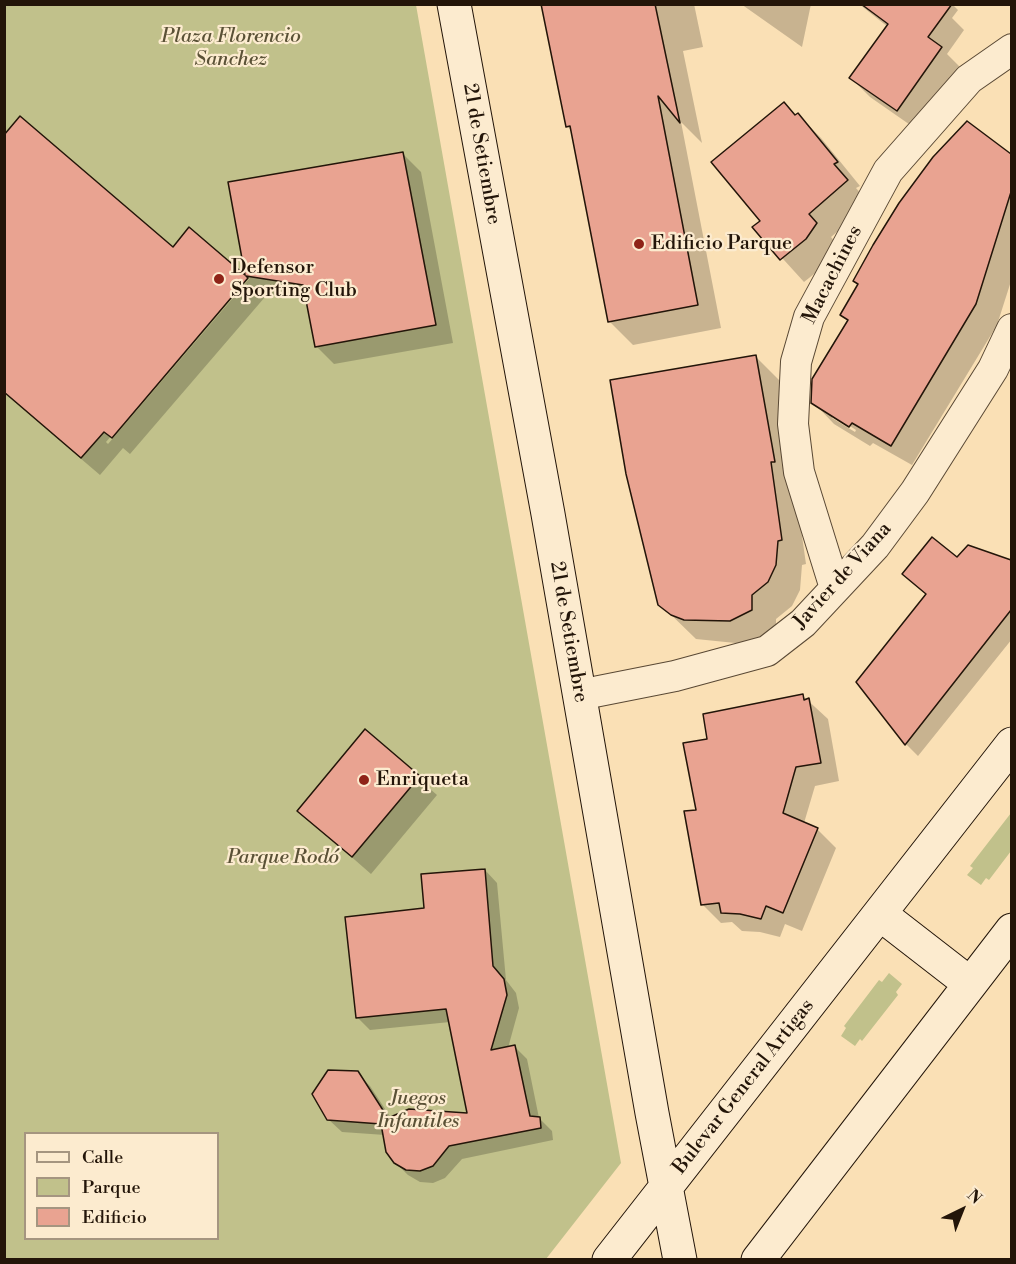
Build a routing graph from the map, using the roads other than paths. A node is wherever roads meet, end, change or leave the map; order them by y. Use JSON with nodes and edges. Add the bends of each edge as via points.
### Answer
{"nodes":[{"id":1,"x":454,"y":4,"type":"edge"},
{"id":2,"x":1011,"y":49,"type":"edge"},
{"id":3,"x":1011,"y":329,"type":"edge"},
{"id":4,"x":835,"y":588,"type":"junction"},
{"id":5,"x":579,"y":695,"type":"junction"},
{"id":6,"x":1011,"y":744,"type":"edge"},
{"id":7,"x":880,"y":914,"type":"junction"},
{"id":8,"x":1011,"y":930,"type":"edge"},
{"id":9,"x":969,"y":983,"type":"junction"},
{"id":10,"x":667,"y":1186,"type":"junction"},
{"id":11,"x":609,"y":1260,"type":"edge"},
{"id":12,"x":680,"y":1260,"type":"edge"},
{"id":13,"x":758,"y":1260,"type":"edge"}],
"edges":[{"from":1,"to":5,"type":"street","name":"21 de Setiembre"},
{"from":2,"to":4,"type":"street","name":"Macachines","via":[[969,79],[888,171],[809,317],[796,362],[793,424],[799,472]]},
{"from":3,"to":4,"type":"street","name":"Javier de Viana","via":[[993,369],[915,492],[875,546]]},
{"from":4,"to":5,"type":"street","name":"Javier de Viana","via":[[803,623],[767,651],[675,676]]},
{"from":5,"to":10,"type":"street","name":"21 de Setiembre"},
{"from":6,"to":7,"type":"street","name":"Bulevar General Artigas"},
{"from":7,"to":9,"type":"street"},
{"from":7,"to":10,"type":"street","name":"Bulevar General Artigas"},
{"from":8,"to":9,"type":"street"},
{"from":9,"to":13,"type":"street"},
{"from":10,"to":11,"type":"street","name":"Bulevar General Artigas"},
{"from":10,"to":12,"type":"street","name":"21 de Setiembre"}]}
